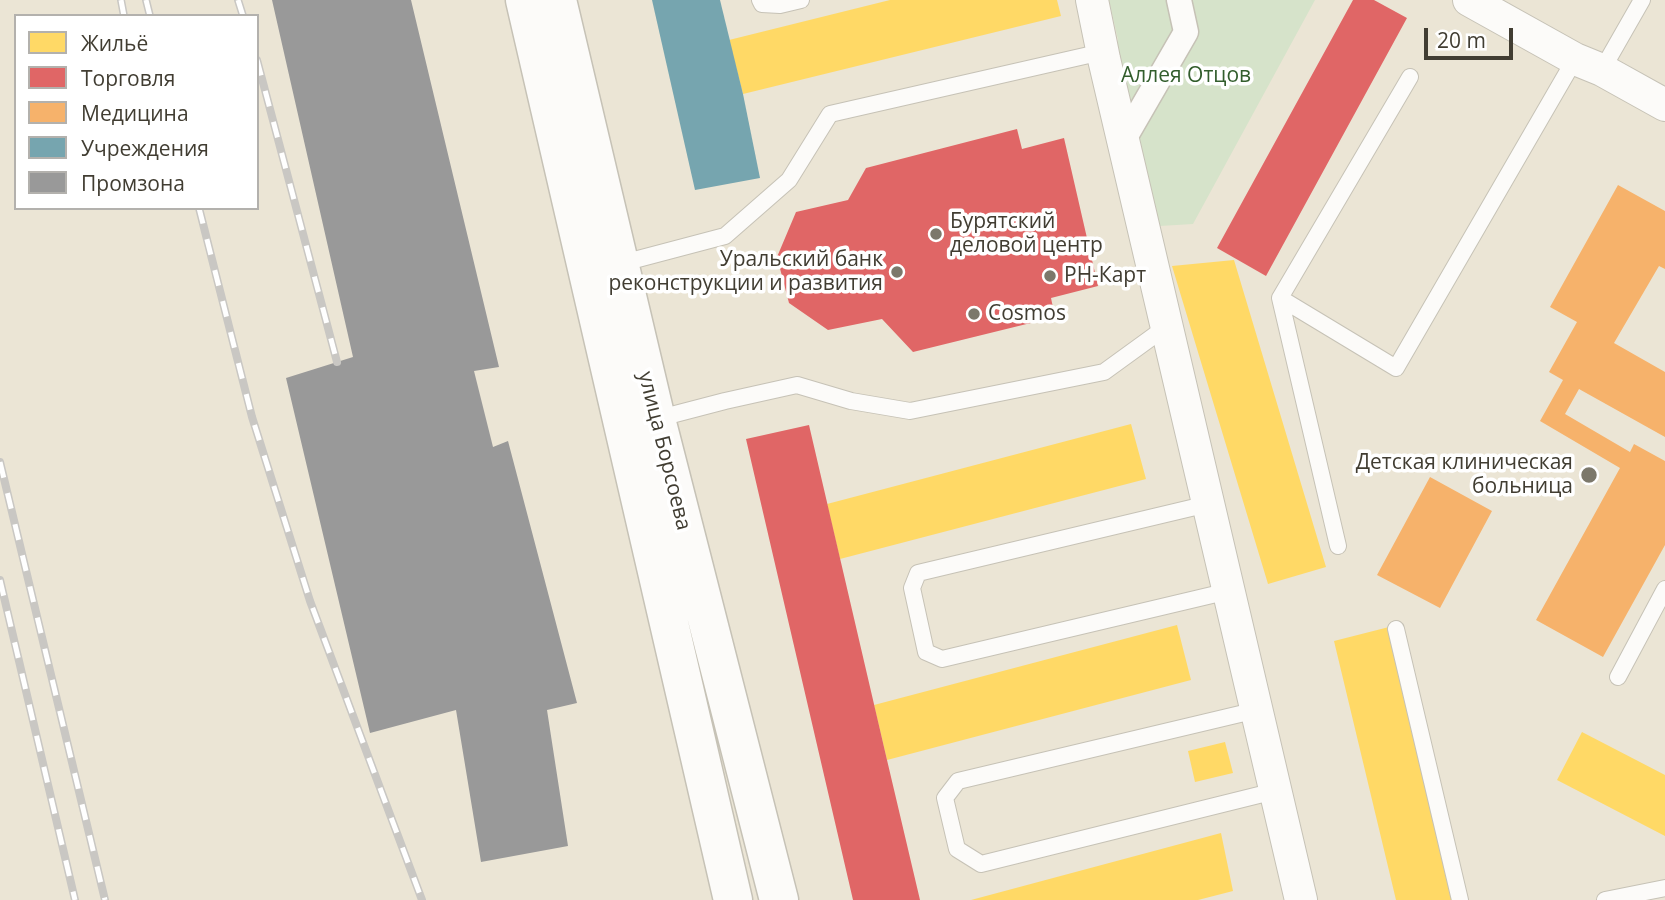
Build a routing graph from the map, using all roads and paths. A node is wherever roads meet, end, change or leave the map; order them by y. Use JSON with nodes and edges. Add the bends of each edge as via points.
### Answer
{"nodes":[{"id":1,"x":525,"y":0,"type":"edge"},
{"id":2,"x":557,"y":0,"type":"edge"},
{"id":3,"x":760,"y":0,"type":"edge"},
{"id":4,"x":801,"y":0,"type":"edge"},
{"id":5,"x":1092,"y":0,"type":"edge"},
{"id":6,"x":1179,"y":0,"type":"edge"},
{"id":7,"x":1469,"y":0,"type":"edge"},
{"id":8,"x":1642,"y":0,"type":"edge"},
{"id":9,"x":1102,"y":52,"type":"junction"},
{"id":10,"x":1588,"y":65,"type":"junction"},
{"id":11,"x":1410,"y":77,"type":"dead end"},
{"id":12,"x":1665,"y":105,"type":"edge"},
{"id":13,"x":1123,"y":141,"type":"junction"},
{"id":14,"x":619,"y":264,"type":"junction"},
{"id":15,"x":1280,"y":298,"type":"junction"},
{"id":16,"x":1166,"y":327,"type":"junction"},
{"id":17,"x":656,"y":419,"type":"junction"},
{"id":18,"x":1208,"y":505,"type":"junction"},
{"id":19,"x":1338,"y":547,"type":"dead end"},
{"id":20,"x":1665,"y":589,"type":"edge"},
{"id":21,"x":1229,"y":591,"type":"junction"},
{"id":22,"x":1396,"y":629,"type":"dead end"},
{"id":23,"x":1618,"y":677,"type":"dead end"},
{"id":24,"x":1257,"y":710,"type":"junction"},
{"id":25,"x":1275,"y":791,"type":"junction"},
{"id":26,"x":1665,"y":888,"type":"edge"},
{"id":27,"x":733,"y":900,"type":"edge"},
{"id":28,"x":779,"y":900,"type":"edge"},
{"id":29,"x":1301,"y":900,"type":"edge"},
{"id":30,"x":1460,"y":900,"type":"edge"},
{"id":31,"x":1605,"y":900,"type":"edge"}],
"edges":[{"from":1,"to":27,"type":"main road","name":"улица Борсоева"},
{"from":2,"to":14,"type":"main road","name":"улица Борсоева"},
{"from":3,"to":4,"type":"lane","via":[[780,5]]},
{"from":5,"to":9,"type":"street"},
{"from":6,"to":13,"type":"street","via":[[1186,32]]},
{"from":7,"to":10,"type":"street"},
{"from":8,"to":10,"type":"lane"},
{"from":9,"to":13,"type":"street"},
{"from":9,"to":14,"type":"lane","via":[[830,114],[789,180],[725,236]]},
{"from":10,"to":12,"type":"street"},
{"from":10,"to":15,"type":"lane","via":[[1396,368]]},
{"from":11,"to":15,"type":"lane"},
{"from":13,"to":16,"type":"street"},
{"from":14,"to":17,"type":"main road","name":"улица Борсоева"},
{"from":15,"to":19,"type":"lane"},
{"from":16,"to":17,"type":"lane","via":[[1104,372],[909,411],[797,385]]},
{"from":16,"to":18,"type":"street"},
{"from":17,"to":28,"type":"main road","name":"улица Борсоева"},
{"from":18,"to":21,"type":"street"},
{"from":18,"to":21,"type":"lane","via":[[918,573],[912,588],[926,652],[942,659]]},
{"from":20,"to":23,"type":"lane"},
{"from":21,"to":24,"type":"street"},
{"from":22,"to":30,"type":"lane"},
{"from":24,"to":25,"type":"street"},
{"from":24,"to":25,"type":"lane","via":[[958,781],[945,797],[957,849],[981,864]]},
{"from":25,"to":29,"type":"street"},
{"from":26,"to":31,"type":"lane"}]}
